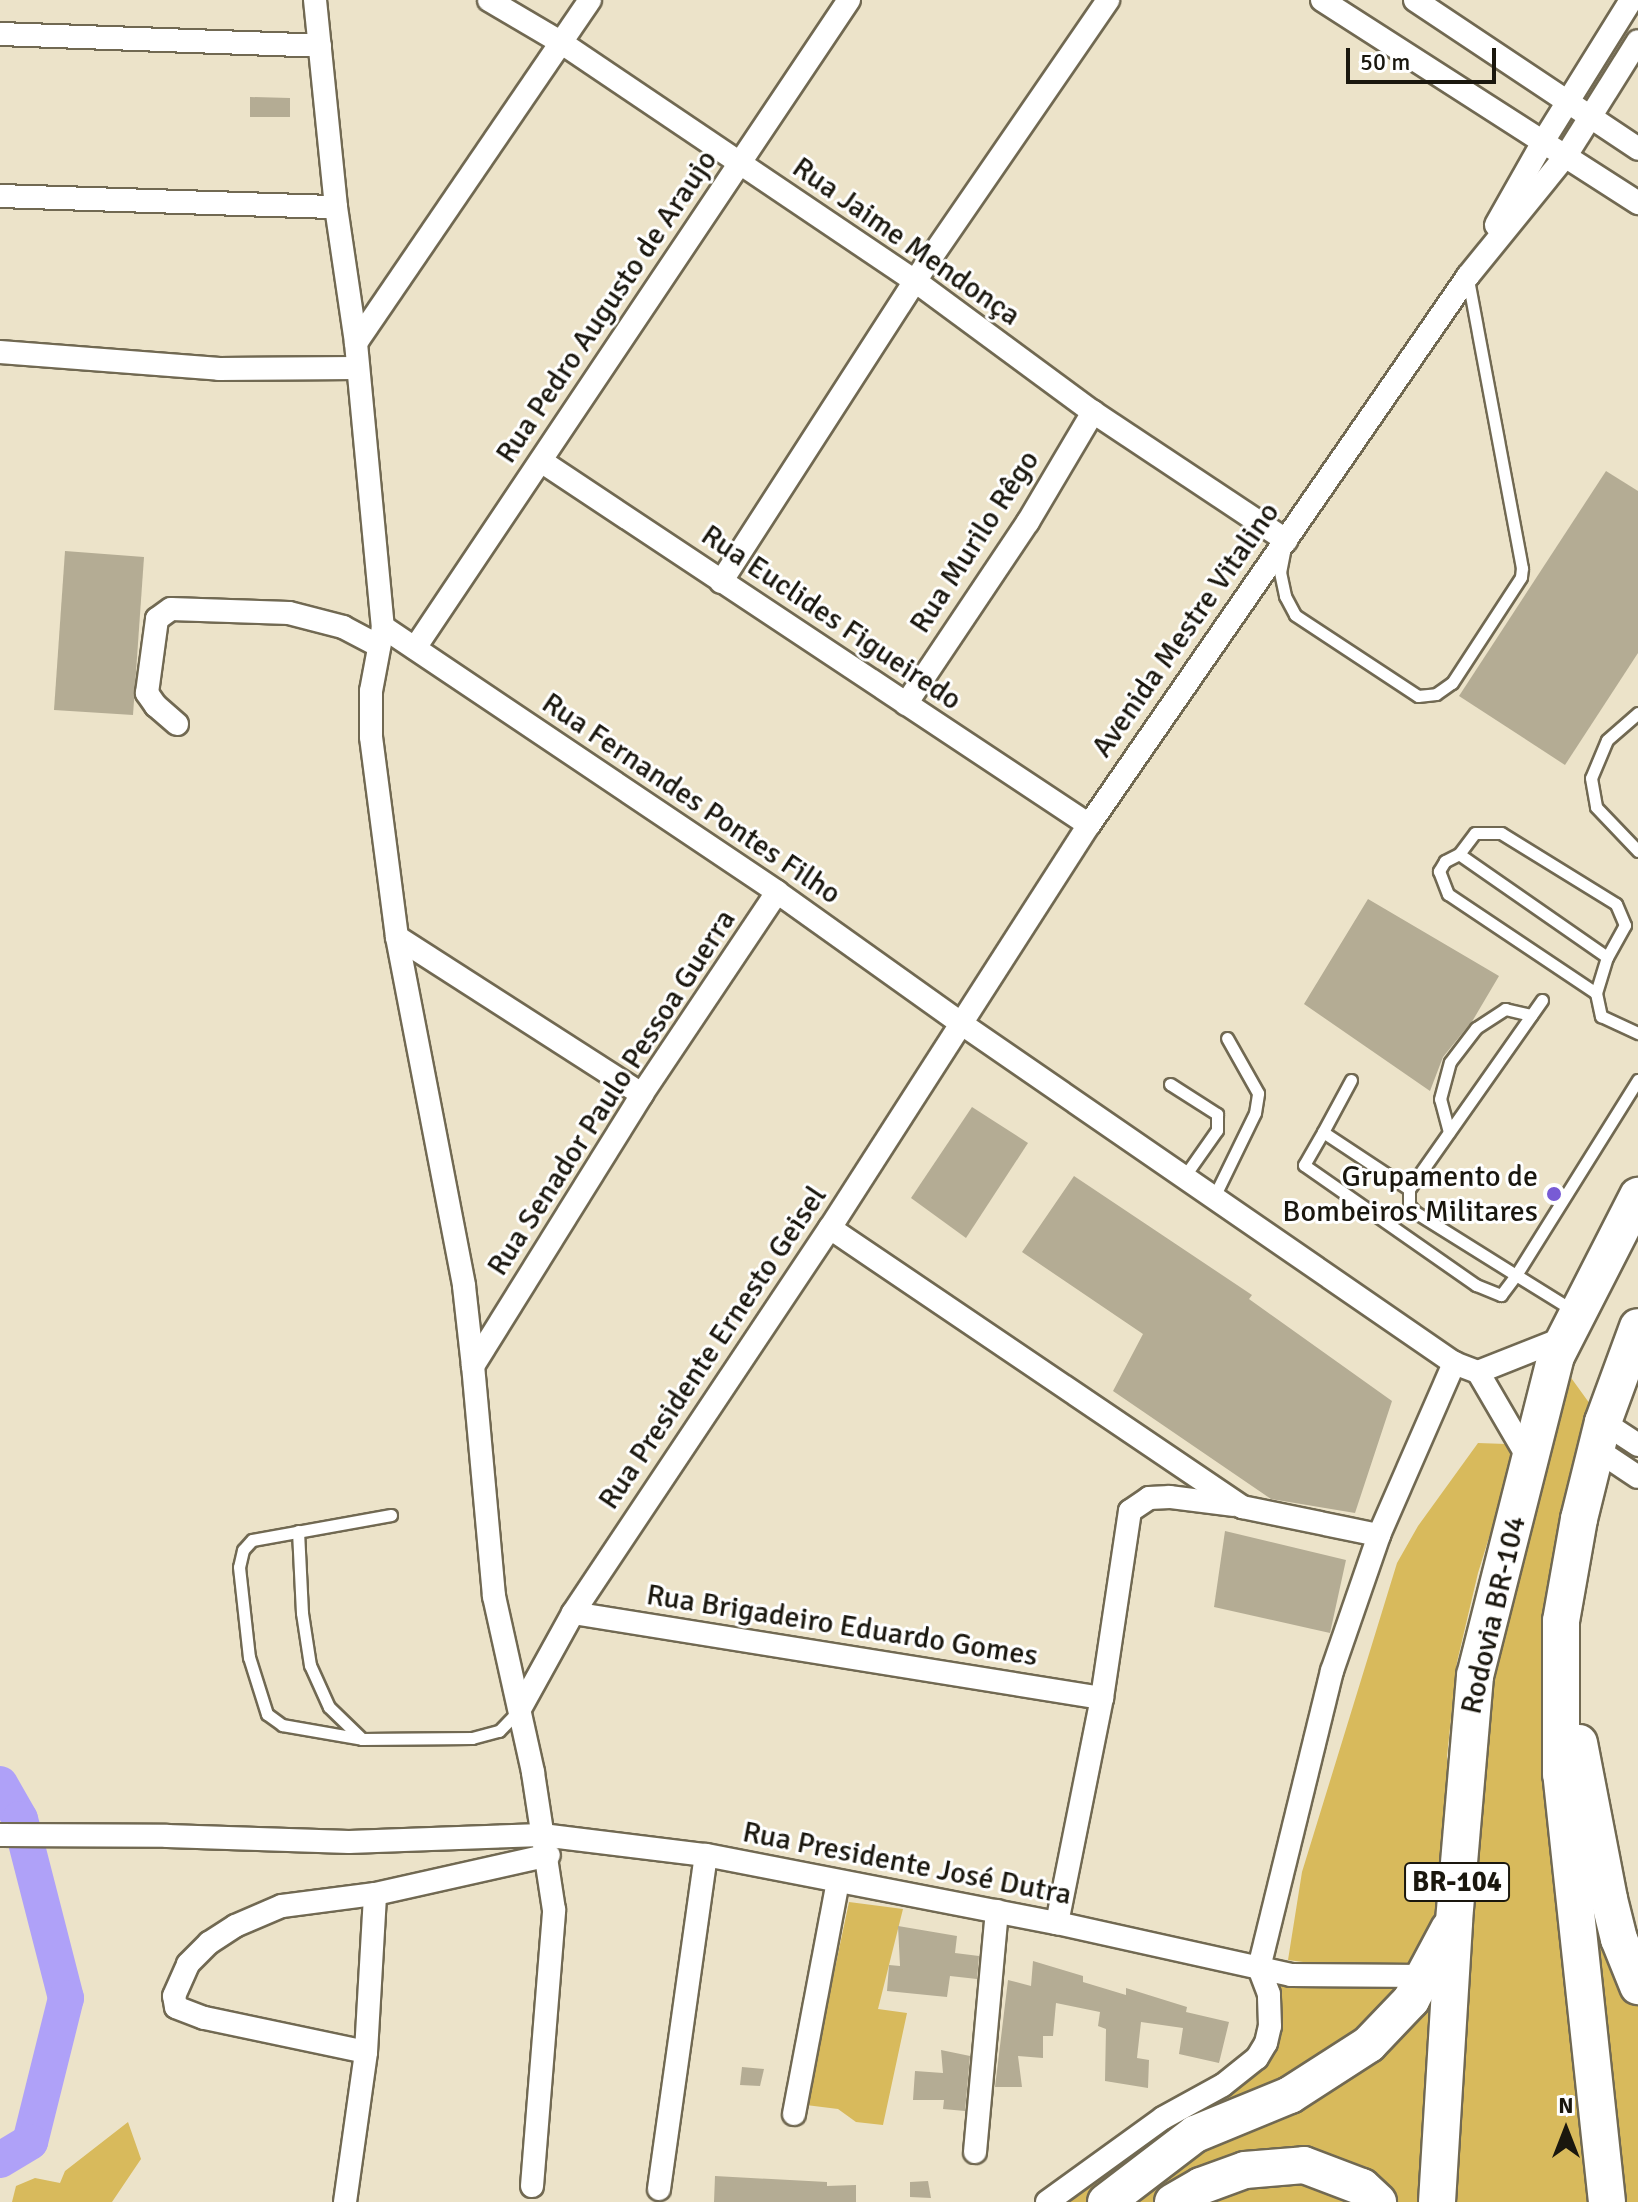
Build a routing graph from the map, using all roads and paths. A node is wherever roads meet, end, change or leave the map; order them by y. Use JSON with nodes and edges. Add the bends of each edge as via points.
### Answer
{"nodes":[{"id":1,"x":489,"y":0,"type":"edge"},
{"id":2,"x":590,"y":0,"type":"edge"},
{"id":3,"x":849,"y":0,"type":"edge"},
{"id":4,"x":1108,"y":0,"type":"edge"},
{"id":5,"x":1322,"y":0,"type":"edge"},
{"id":6,"x":1415,"y":0,"type":"edge"},
{"id":7,"x":1634,"y":1,"type":"edge"},
{"id":8,"x":320,"y":5,"type":"edge"},
{"id":9,"x":0,"y":34,"type":"edge"},
{"id":10,"x":1638,"y":41,"type":"edge"},
{"id":11,"x":562,"y":43,"type":"junction"},
{"id":12,"x":320,"y":46,"type":"junction"},
{"id":13,"x":1567,"y":104,"type":"junction"},
{"id":14,"x":1590,"y":119,"type":"junction"},
{"id":15,"x":1544,"y":140,"type":"junction"},
{"id":16,"x":1638,"y":149,"type":"edge"},
{"id":17,"x":1567,"y":154,"type":"junction"},
{"id":18,"x":738,"y":163,"type":"junction"},
{"id":19,"x":0,"y":196,"type":"edge"},
{"id":20,"x":1638,"y":203,"type":"edge"},
{"id":21,"x":336,"y":207,"type":"junction"},
{"id":22,"x":1468,"y":276,"type":"junction"},
{"id":23,"x":915,"y":281,"type":"junction"},
{"id":24,"x":356,"y":343,"type":"junction"},
{"id":25,"x":0,"y":352,"type":"edge"},
{"id":26,"x":356,"y":368,"type":"junction"},
{"id":27,"x":1093,"y":412,"type":"junction"},
{"id":28,"x":541,"y":461,"type":"junction"},
{"id":29,"x":1286,"y":540,"type":"junction"},
{"id":30,"x":721,"y":582,"type":"junction"},
{"id":31,"x":381,"y":636,"type":"junction"},
{"id":32,"x":415,"y":648,"type":"junction"},
{"id":33,"x":906,"y":704,"type":"junction"},
{"id":34,"x":1638,"y":713,"type":"edge"},
{"id":35,"x":177,"y":724,"type":"dead end"},
{"id":36,"x":1089,"y":825,"type":"junction"},
{"id":37,"x":1638,"y":851,"type":"edge"},
{"id":38,"x":1459,"y":854,"type":"junction"},
{"id":39,"x":777,"y":892,"type":"junction"},
{"id":40,"x":397,"y":937,"type":"junction"},
{"id":41,"x":1607,"y":957,"type":"junction"},
{"id":42,"x":1596,"y":993,"type":"junction"},
{"id":43,"x":1542,"y":1000,"type":"dead end"},
{"id":44,"x":1531,"y":1015,"type":"junction"},
{"id":45,"x":962,"y":1024,"type":"junction"},
{"id":46,"x":1638,"y":1033,"type":"edge"},
{"id":47,"x":1227,"y":1038,"type":"dead end"},
{"id":48,"x":1351,"y":1080,"type":"dead end"},
{"id":49,"x":1638,"y":1080,"type":"edge"},
{"id":50,"x":1170,"y":1084,"type":"dead end"},
{"id":51,"x":642,"y":1094,"type":"junction"},
{"id":52,"x":1323,"y":1132,"type":"junction"},
{"id":53,"x":1449,"y":1132,"type":"junction"},
{"id":54,"x":1184,"y":1177,"type":"junction"},
{"id":55,"x":1409,"y":1189,"type":"junction"},
{"id":56,"x":1638,"y":1196,"type":"edge"},
{"id":57,"x":1214,"y":1197,"type":"junction"},
{"id":58,"x":830,"y":1228,"type":"junction"},
{"id":59,"x":1516,"y":1275,"type":"junction"},
{"id":60,"x":1570,"y":1325,"type":"junction"},
{"id":61,"x":1638,"y":1327,"type":"edge"},
{"id":62,"x":1454,"y":1363,"type":"junction"},
{"id":63,"x":473,"y":1366,"type":"junction"},
{"id":64,"x":1478,"y":1372,"type":"junction"},
{"id":65,"x":1617,"y":1400,"type":"edge"},
{"id":66,"x":1638,"y":1445,"type":"edge"},
{"id":67,"x":1530,"y":1461,"type":"junction"},
{"id":68,"x":1638,"y":1477,"type":"edge"},
{"id":69,"x":1242,"y":1507,"type":"junction"},
{"id":70,"x":391,"y":1515,"type":"dead end"},
{"id":71,"x":298,"y":1531,"type":"junction"},
{"id":72,"x":1379,"y":1535,"type":"junction"},
{"id":73,"x":573,"y":1613,"type":"junction"},
{"id":74,"x":1561,"y":1650,"type":"junction"},
{"id":75,"x":1102,"y":1698,"type":"junction"},
{"id":76,"x":520,"y":1709,"type":"junction"},
{"id":77,"x":362,"y":1739,"type":"junction"},
{"id":78,"x":6,"y":1835,"type":"edge"},
{"id":79,"x":545,"y":1845,"type":"junction"},
{"id":80,"x":706,"y":1855,"type":"junction"},
{"id":81,"x":838,"y":1882,"type":"junction"},
{"id":82,"x":375,"y":1894,"type":"junction"},
{"id":83,"x":997,"y":1911,"type":"junction"},
{"id":84,"x":1454,"y":1921,"type":"junction"},
{"id":85,"x":1057,"y":1923,"type":"junction"},
{"id":86,"x":1259,"y":1968,"type":"junction"},
{"id":87,"x":1424,"y":1976,"type":"junction"},
{"id":88,"x":1638,"y":1986,"type":"edge"},
{"id":89,"x":366,"y":2052,"type":"junction"},
{"id":90,"x":794,"y":2114,"type":"dead end"},
{"id":91,"x":975,"y":2152,"type":"dead end"},
{"id":92,"x":532,"y":2186,"type":"dead end"},
{"id":93,"x":659,"y":2189,"type":"dead end"},
{"id":94,"x":345,"y":2202,"type":"edge"},
{"id":95,"x":1047,"y":2202,"type":"edge"},
{"id":96,"x":1106,"y":2202,"type":"edge"},
{"id":97,"x":1173,"y":2202,"type":"edge"},
{"id":98,"x":1378,"y":2202,"type":"edge"},
{"id":99,"x":1437,"y":2202,"type":"edge"},
{"id":100,"x":1607,"y":2202,"type":"edge"}],
"edges":[{"from":1,"to":11,"type":"street","name":"Rua Jaime Mendonça"},
{"from":2,"to":11,"type":"street"},
{"from":3,"to":18,"type":"street","name":"Rua Pedro Augusto de Araujo"},
{"from":4,"to":23,"type":"street"},
{"from":5,"to":15,"type":"street"},
{"from":6,"to":13,"type":"street"},
{"from":7,"to":13,"type":"street","name":"Avenida Mestre Vitalino"},
{"from":8,"to":12,"type":"street"},
{"from":9,"to":12,"type":"street"},
{"from":10,"to":14,"type":"street","name":"Avenida Mestre Vitalino"},
{"from":11,"to":18,"type":"street","name":"Rua Jaime Mendonça"},
{"from":11,"to":24,"type":"street"},
{"from":12,"to":21,"type":"street"},
{"from":13,"to":14,"type":"street"},
{"from":13,"to":15,"type":"street","name":"Avenida Mestre Vitalino"},
{"from":14,"to":16,"type":"street"},
{"from":14,"to":17,"type":"street","name":"Avenida Mestre Vitalino"},
{"from":15,"to":17,"type":"street"},
{"from":15,"to":22,"type":"street","name":"Avenida Mestre Vitalino"},
{"from":17,"to":20,"type":"street"},
{"from":17,"to":22,"type":"street","name":"Avenida Mestre Vitalino"},
{"from":18,"to":23,"type":"street","name":"Rua Jaime Mendonça"},
{"from":18,"to":28,"type":"street","name":"Rua Pedro Augusto de Araujo"},
{"from":19,"to":21,"type":"street"},
{"from":21,"to":24,"type":"street"},
{"from":22,"to":29,"type":"street","name":"Avenida Mestre Vitalino"},
{"from":22,"to":29,"type":"lane","via":[[1522,568],[1452,683],[1436,694],[1418,696],[1295,615],[1280,572]]},
{"from":23,"to":27,"type":"street","name":"Rua Jaime Mendonça"},
{"from":23,"to":30,"type":"street"},
{"from":24,"to":26,"type":"street"},
{"from":25,"to":26,"type":"street","via":[[219,369]]},
{"from":26,"to":31,"type":"street"},
{"from":27,"to":29,"type":"street","name":"Rua Jaime Mendonça"},
{"from":27,"to":33,"type":"street","name":"Rua Murilo Rêgo","via":[[1028,522]]},
{"from":28,"to":30,"type":"street","name":"Rua Euclides Figueiredo"},
{"from":28,"to":32,"type":"street","name":"Rua Pedro Augusto de Araujo"},
{"from":29,"to":36,"type":"street","name":"Avenida Mestre Vitalino"},
{"from":30,"to":33,"type":"street","name":"Rua Euclides Figueiredo"},
{"from":31,"to":32,"type":"street","name":"Rua Fernandes Pontes Filho"},
{"from":31,"to":35,"type":"street","name":"Rua Fernandes Pontes Filho","via":[[289,613],[171,609],[157,619],[147,693]]},
{"from":31,"to":40,"type":"street","via":[[371,691],[371,737]]},
{"from":32,"to":39,"type":"street","name":"Rua Fernandes Pontes Filho"},
{"from":33,"to":36,"type":"street","name":"Rua Euclides Figueiredo"},
{"from":34,"to":37,"type":"lane","via":[[1607,740],[1591,778],[1596,807]]},
{"from":36,"to":45,"type":"street","name":"Avenida Mestre Vitalino"},
{"from":38,"to":41,"type":"lane"},
{"from":38,"to":41,"type":"lane","via":[[1475,833],[1501,833],[1616,904],[1625,925]]},
{"from":38,"to":42,"type":"lane","via":[[1439,871],[1448,894]]},
{"from":39,"to":45,"type":"street","name":"Rua Fernandes Pontes Filho"},
{"from":39,"to":51,"type":"street","name":"Rua Senador Paulo Pessoa Guerra"},
{"from":40,"to":51,"type":"street"},
{"from":40,"to":63,"type":"street","via":[[464,1286]]},
{"from":41,"to":42,"type":"lane"},
{"from":42,"to":46,"type":"lane","via":[[1601,1016]]},
{"from":43,"to":44,"type":"lane"},
{"from":44,"to":53,"type":"lane"},
{"from":44,"to":53,"type":"lane","via":[[1505,1009],[1476,1028],[1450,1062],[1440,1099]]},
{"from":45,"to":54,"type":"street","name":"Rua Fernandes Pontes Filho"},
{"from":45,"to":58,"type":"street","name":"Rua Presidente Ernesto Geisel"},
{"from":47,"to":57,"type":"lane","via":[[1258,1093],[1255,1113]]},
{"from":48,"to":52,"type":"lane"},
{"from":49,"to":59,"type":"lane"},
{"from":50,"to":54,"type":"lane","via":[[1217,1114],[1217,1130]]},
{"from":51,"to":63,"type":"street","name":"Rua Senador Paulo Pessoa Guerra"},
{"from":52,"to":55,"type":"lane"},
{"from":52,"to":59,"type":"lane","via":[[1304,1165],[1476,1285],[1501,1295]]},
{"from":53,"to":55,"type":"lane"},
{"from":54,"to":57,"type":"street","name":"Rua Fernandes Pontes Filho"},
{"from":55,"to":59,"type":"lane","via":[[1409,1205],[1415,1212]]},
{"from":56,"to":60,"type":"highway","name":"Rodovia BR-104","number":"BR-104"},
{"from":57,"to":62,"type":"street","name":"Rua Fernandes Pontes Filho"},
{"from":58,"to":69,"type":"street"},
{"from":58,"to":73,"type":"street","name":"Rua Presidente Ernesto Geisel"},
{"from":59,"to":60,"type":"lane"},
{"from":60,"to":64,"type":"street"},
{"from":60,"to":67,"type":"highway","name":"Rodovia BR-104","number":"BR-104","via":[[1556,1356]]},
{"from":61,"to":65,"type":"highway","name":"Rodovia BR-104"},
{"from":62,"to":64,"type":"street","name":"Rua Fernandes Pontes Filho"},
{"from":62,"to":72,"type":"street"},
{"from":63,"to":76,"type":"street","via":[[494,1596]]},
{"from":64,"to":67,"type":"street"},
{"from":65,"to":66,"type":"street"},
{"from":65,"to":68,"type":"street"},
{"from":65,"to":74,"type":"highway","name":"Rodovia BR-104","via":[[1569,1576]]},
{"from":67,"to":84,"type":"highway","name":"Rodovia BR-104","number":"BR-104","via":[[1475,1676]]},
{"from":69,"to":72,"type":"street"},
{"from":69,"to":75,"type":"street","via":[[1170,1497],[1149,1498],[1130,1511]]},
{"from":70,"to":71,"type":"lane"},
{"from":71,"to":77,"type":"lane","via":[[310,1665],[329,1707]]},
{"from":71,"to":77,"type":"lane","via":[[252,1540],[243,1550],[239,1567],[249,1657],[267,1714],[282,1725]]},
{"from":72,"to":86,"type":"street","via":[[1332,1671]]},
{"from":73,"to":75,"type":"street","name":"Rua Brigadeiro Eduardo Gomes"},
{"from":73,"to":76,"type":"street","name":"Rua Presidente Ernesto Geisel"},
{"from":74,"to":88,"type":"highway","via":[[1609,1899]]},
{"from":74,"to":100,"type":"highway","name":"Rodovia BR-104","via":[[1561,1774]]},
{"from":75,"to":85,"type":"street"},
{"from":76,"to":77,"type":"lane","via":[[499,1731],[472,1738]]},
{"from":76,"to":79,"type":"street"},
{"from":78,"to":79,"type":"street"},
{"from":79,"to":80,"type":"street","name":"Rua Presidente José Dutra"},
{"from":79,"to":82,"type":"street"},
{"from":79,"to":92,"type":"street","via":[[554,1910]]},
{"from":80,"to":81,"type":"street","name":"Rua Presidente José Dutra"},
{"from":80,"to":93,"type":"street"},
{"from":81,"to":83,"type":"street","name":"Rua Presidente José Dutra"},
{"from":81,"to":90,"type":"street"},
{"from":82,"to":89,"type":"street"},
{"from":82,"to":89,"type":"street","via":[[282,1906],[235,1926],[188,1964],[173,2003],[204,2018]]},
{"from":83,"to":85,"type":"street","name":"Rua Presidente José Dutra"},
{"from":83,"to":91,"type":"street"},
{"from":84,"to":87,"type":"highway"},
{"from":84,"to":99,"type":"highway","name":"Rodovia BR-104","number":"BR-104"},
{"from":85,"to":86,"type":"street","name":"Rua Presidente José Dutra"},
{"from":86,"to":87,"type":"street","name":"Rua Presidente José Dutra","via":[[1320,1978]]},
{"from":86,"to":95,"type":"street","via":[[1269,1994],[1270,2026],[1257,2058]]},
{"from":87,"to":96,"type":"highway","via":[[1411,2000],[1369,2044],[1290,2095],[1195,2134]]},
{"from":89,"to":94,"type":"street"},
{"from":97,"to":98,"type":"highway","via":[[1245,2170],[1304,2165],[1362,2187]]}]}
